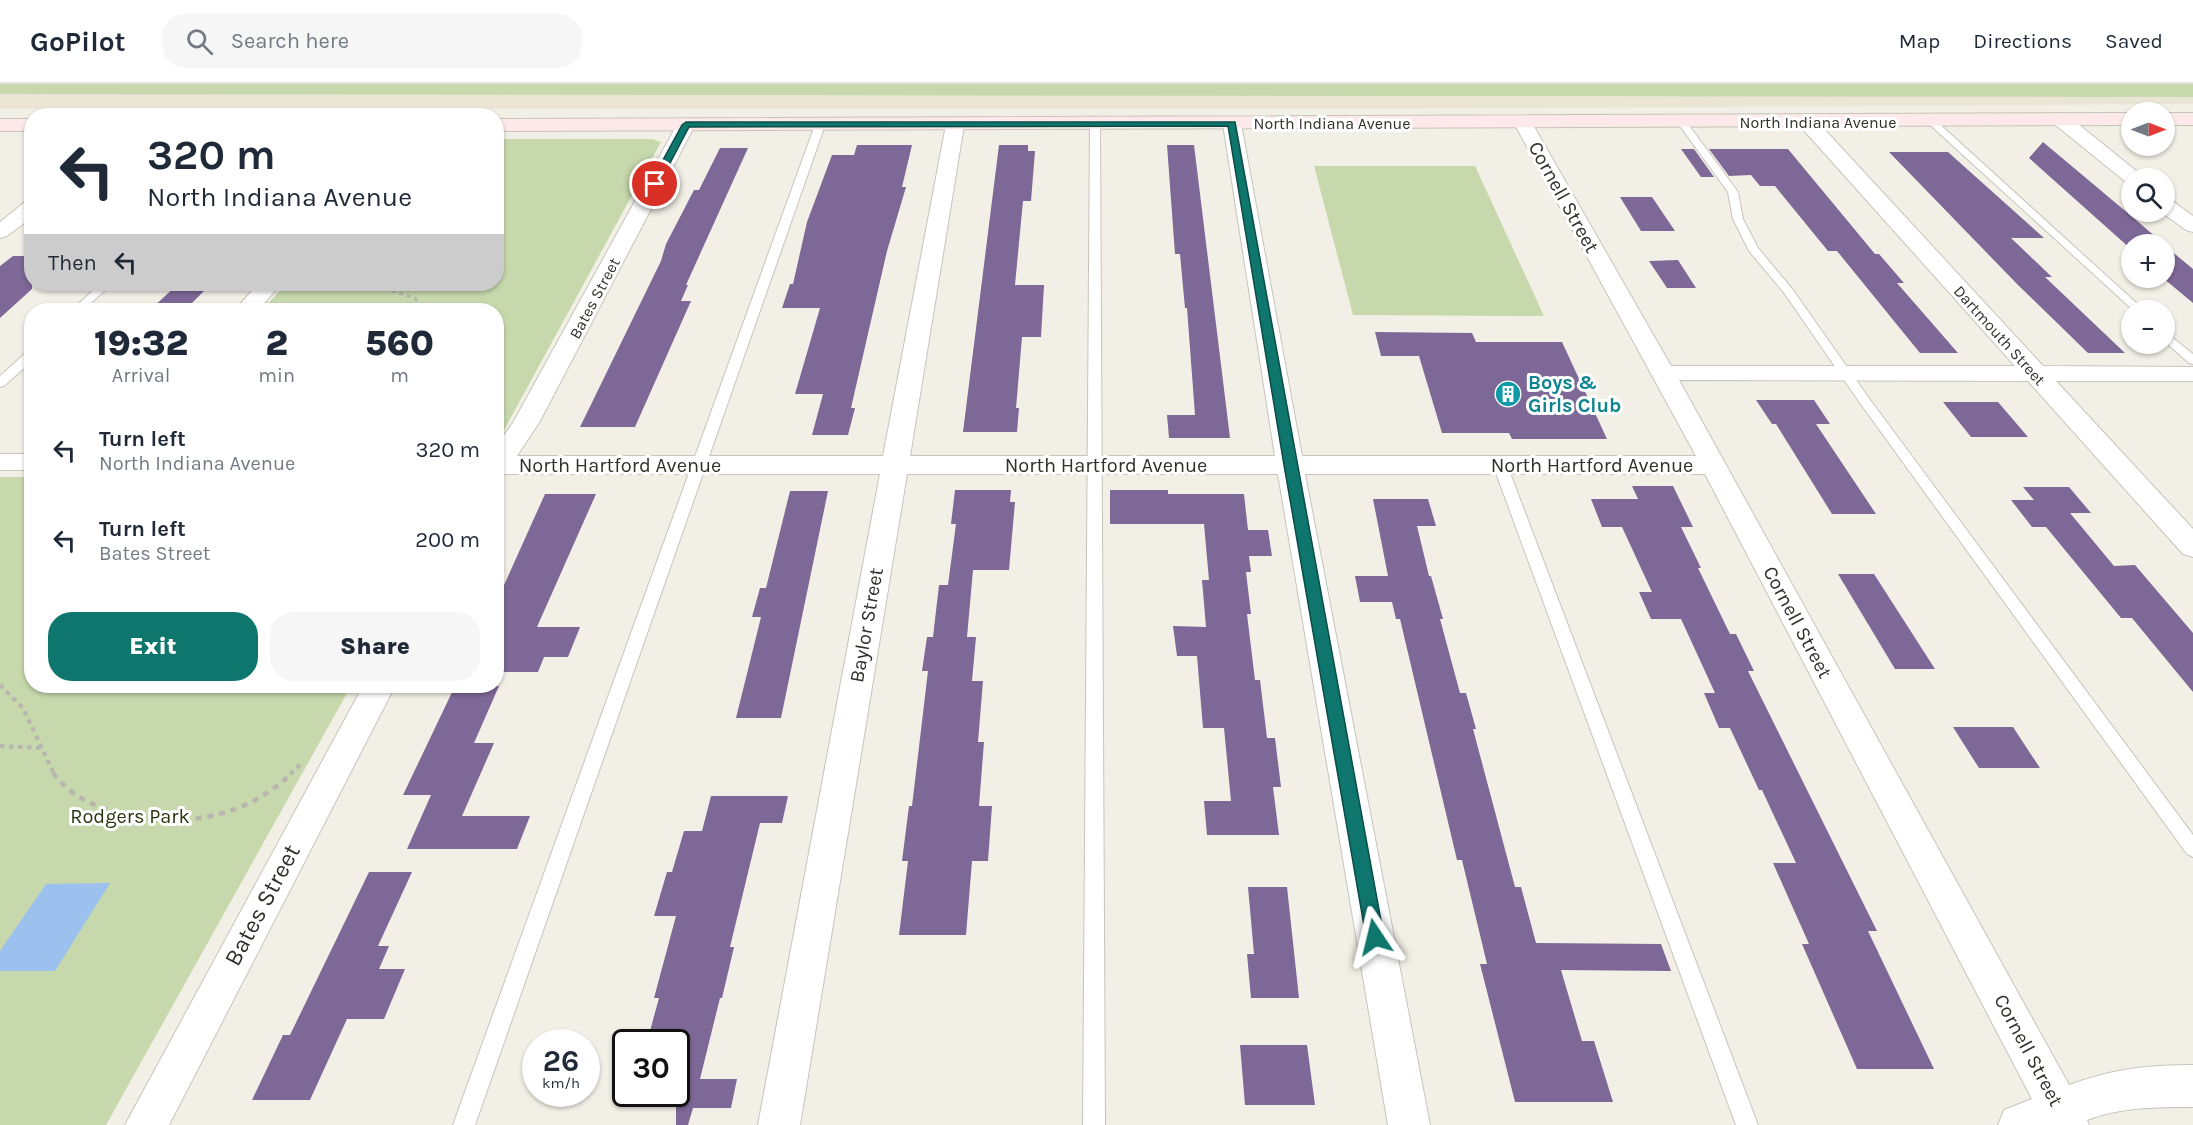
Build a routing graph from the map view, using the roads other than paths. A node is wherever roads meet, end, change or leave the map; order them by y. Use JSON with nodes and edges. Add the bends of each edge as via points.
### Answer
{"nodes":[{"id":1,"x":2121,"y":119,"type":"edge"},
{"id":2,"x":2175,"y":119,"type":"edge"},
{"id":3,"x":2193,"y":119,"type":"edge"},
{"id":4,"x":2060,"y":120,"type":"junction"},
{"id":5,"x":1931,"y":121,"type":"junction"},
{"id":6,"x":1682,"y":122,"type":"junction"},
{"id":7,"x":1807,"y":122,"type":"junction"},
{"id":8,"x":1523,"y":123,"type":"junction"},
{"id":9,"x":1095,"y":124,"type":"junction"},
{"id":10,"x":1232,"y":124,"type":"junction"},
{"id":11,"x":0,"y":125,"type":"edge"},
{"id":12,"x":24,"y":125,"type":"edge"},
{"id":13,"x":504,"y":125,"type":"edge"},
{"id":14,"x":686,"y":125,"type":"junction"},
{"id":15,"x":820,"y":125,"type":"junction"},
{"id":16,"x":955,"y":125,"type":"junction"},
{"id":17,"x":2121,"y":168,"type":"edge"},
{"id":18,"x":24,"y":212,"type":"edge"},
{"id":19,"x":2175,"y":212,"type":"edge"},
{"id":20,"x":2193,"y":226,"type":"edge"},
{"id":21,"x":0,"y":232,"type":"edge"},
{"id":22,"x":98,"y":291,"type":"edge"},
{"id":23,"x":264,"y":291,"type":"edge"},
{"id":24,"x":2128,"y":300,"type":"edge"},
{"id":25,"x":85,"y":303,"type":"edge"},
{"id":26,"x":252,"y":303,"type":"edge"},
{"id":27,"x":2175,"y":344,"type":"edge"},
{"id":28,"x":2193,"y":360,"type":"edge"},
{"id":29,"x":24,"y":361,"type":"edge"},
{"id":30,"x":1846,"y":372,"type":"junction"},
{"id":31,"x":1661,"y":373,"type":"junction"},
{"id":32,"x":2034,"y":373,"type":"junction"},
{"id":33,"x":2193,"y":374,"type":"edge"},
{"id":34,"x":0,"y":383,"type":"edge"},
{"id":35,"x":504,"y":457,"type":"edge"},
{"id":36,"x":0,"y":462,"type":"edge"},
{"id":37,"x":24,"y":462,"type":"edge"},
{"id":38,"x":698,"y":465,"type":"junction"},
{"id":39,"x":894,"y":465,"type":"junction"},
{"id":40,"x":1093,"y":465,"type":"junction"},
{"id":41,"x":1290,"y":465,"type":"junction"},
{"id":42,"x":1500,"y":465,"type":"junction"},
{"id":43,"x":1714,"y":465,"type":"junction"},
{"id":44,"x":504,"y":467,"type":"edge"},
{"id":45,"x":2193,"y":547,"type":"edge"},
{"id":46,"x":375,"y":693,"type":"edge"},
{"id":47,"x":2193,"y":849,"type":"edge"},
{"id":48,"x":2193,"y":1086,"type":"edge"},
{"id":49,"x":2064,"y":1117,"type":"edge"},
{"id":50,"x":146,"y":1125,"type":"edge"},
{"id":51,"x":464,"y":1125,"type":"edge"},
{"id":52,"x":779,"y":1125,"type":"edge"},
{"id":53,"x":1094,"y":1125,"type":"edge"},
{"id":54,"x":1409,"y":1125,"type":"edge"},
{"id":55,"x":1747,"y":1125,"type":"edge"},
{"id":56,"x":2019,"y":1125,"type":"edge"}],
"edges":[{"from":1,"to":4,"type":"main road","name":"North Indiana Avenue"},
{"from":2,"to":3,"type":"main road"},
{"from":4,"to":5,"type":"main road","name":"North Indiana Avenue"},
{"from":4,"to":17,"type":"street"},
{"from":5,"to":7,"type":"main road","name":"North Indiana Avenue"},
{"from":5,"to":24,"type":"lane"},
{"from":6,"to":7,"type":"main road","name":"North Indiana Avenue"},
{"from":6,"to":8,"type":"main road","name":"North Indiana Avenue"},
{"from":6,"to":30,"type":"lane","via":[[1733,192],[1738,219],[1753,249],[1778,277]]},
{"from":7,"to":32,"type":"street","name":"Dartmouth Street"},
{"from":8,"to":10,"type":"main road","name":"North Indiana Avenue"},
{"from":8,"to":31,"type":"street","name":"Cornell Street"},
{"from":9,"to":10,"type":"main road","name":"North Indiana Avenue"},
{"from":9,"to":16,"type":"main road","name":"North Indiana Avenue"},
{"from":9,"to":40,"type":"lane"},
{"from":10,"to":41,"type":"street"},
{"from":11,"to":12,"type":"main road"},
{"from":13,"to":14,"type":"main road","name":"North Indiana Avenue"},
{"from":14,"to":15,"type":"main road","name":"North Indiana Avenue"},
{"from":14,"to":35,"type":"street","name":"Bates Street","via":[[528,421]]},
{"from":15,"to":16,"type":"main road","name":"North Indiana Avenue"},
{"from":15,"to":38,"type":"lane"},
{"from":16,"to":39,"type":"street","name":"Baylor Street"},
{"from":18,"to":21,"type":"street"},
{"from":19,"to":20,"type":"street"},
{"from":22,"to":25,"type":"lane"},
{"from":23,"to":26,"type":"street"},
{"from":27,"to":28,"type":"lane"},
{"from":29,"to":34,"type":"lane"},
{"from":30,"to":31,"type":"street"},
{"from":30,"to":32,"type":"street"},
{"from":30,"to":47,"type":"lane"},
{"from":31,"to":43,"type":"street","name":"Cornell Street"},
{"from":32,"to":33,"type":"street"},
{"from":32,"to":45,"type":"street","name":"Dartmouth Street"},
{"from":36,"to":37,"type":"street"},
{"from":38,"to":39,"type":"street","name":"North Hartford Avenue"},
{"from":38,"to":44,"type":"street","name":"North Hartford Avenue"},
{"from":38,"to":51,"type":"lane"},
{"from":39,"to":40,"type":"street","name":"North Hartford Avenue"},
{"from":39,"to":52,"type":"street","name":"Baylor Street"},
{"from":40,"to":41,"type":"street","name":"North Hartford Avenue"},
{"from":40,"to":53,"type":"lane"},
{"from":41,"to":42,"type":"street","name":"North Hartford Avenue"},
{"from":41,"to":54,"type":"street"},
{"from":42,"to":43,"type":"street","name":"North Hartford Avenue"},
{"from":42,"to":55,"type":"lane"},
{"from":43,"to":49,"type":"street","name":"Cornell Street"},
{"from":46,"to":50,"type":"street","name":"Bates Street"},
{"from":48,"to":49,"type":"street","via":[[2147,1086],[2099,1095]]},
{"from":49,"to":56,"type":"street"}]}
